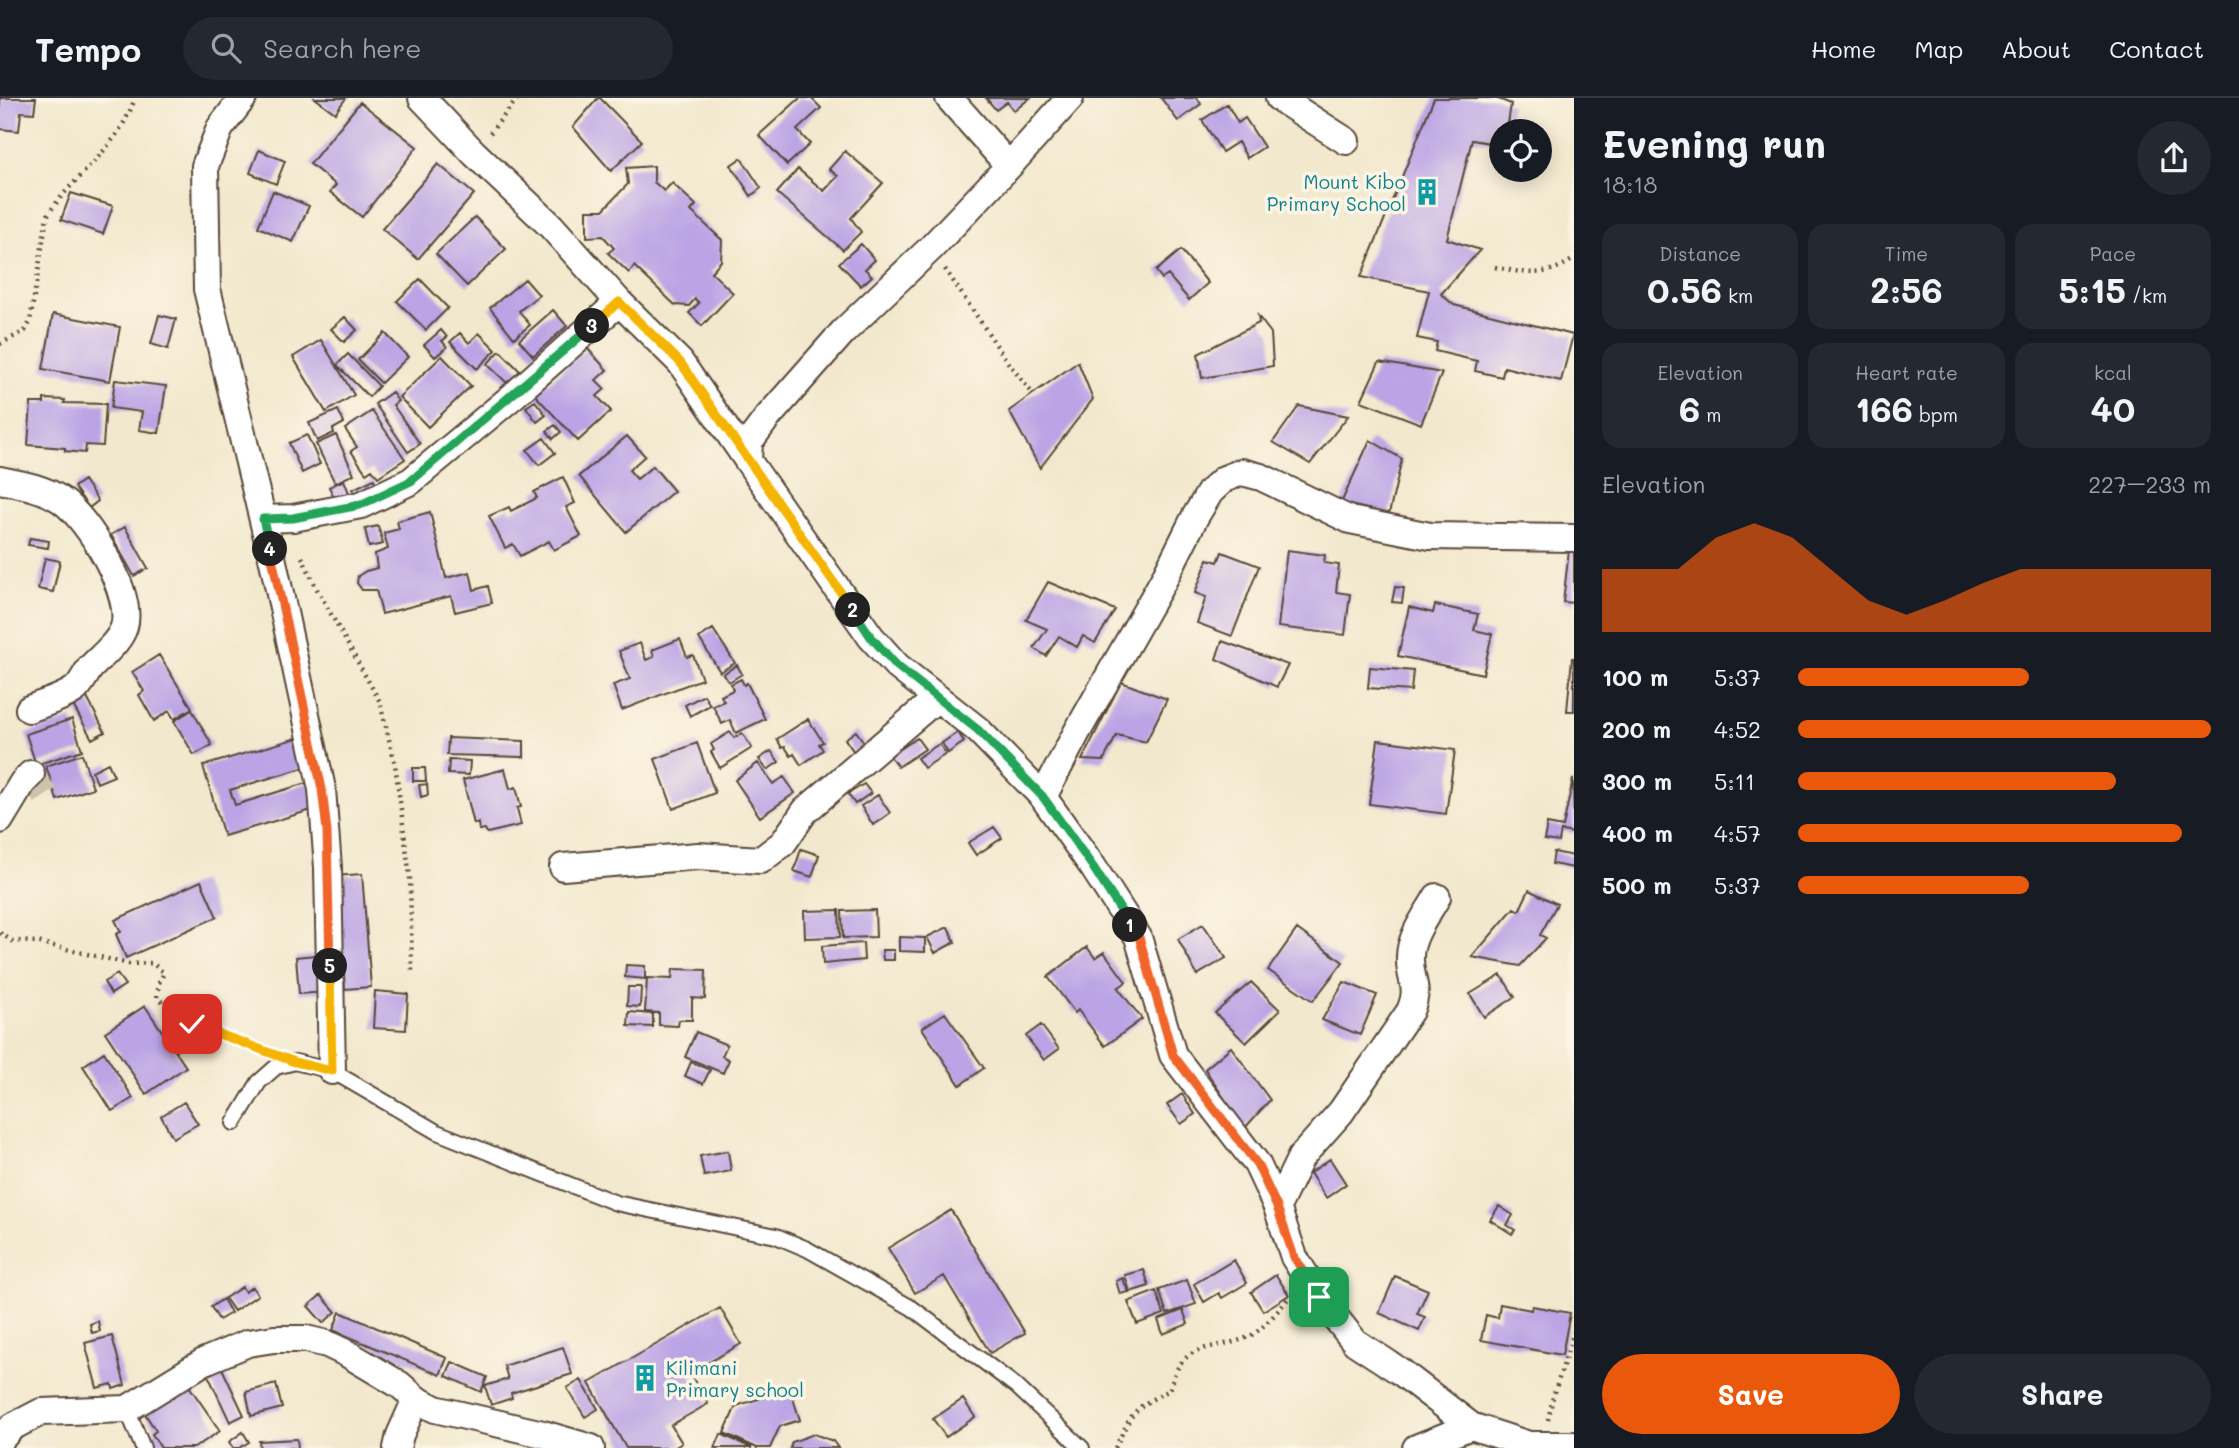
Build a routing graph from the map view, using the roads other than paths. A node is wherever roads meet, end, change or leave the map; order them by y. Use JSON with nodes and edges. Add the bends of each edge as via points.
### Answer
{"nodes":[{"id":1,"x":243,"y":98,"type":"edge"},
{"id":2,"x":422,"y":98,"type":"edge"},
{"id":3,"x":950,"y":98,"type":"edge"},
{"id":4,"x":1070,"y":98,"type":"edge"},
{"id":5,"x":1279,"y":98,"type":"edge"},
{"id":6,"x":1346,"y":141,"type":"dead end"},
{"id":7,"x":1009,"y":166,"type":"junction"},
{"id":8,"x":619,"y":302,"type":"junction"},
{"id":9,"x":748,"y":461,"type":"junction"},
{"id":10,"x":0,"y":480,"type":"edge"},
{"id":11,"x":274,"y":519,"type":"junction"},
{"id":12,"x":1574,"y":538,"type":"edge"},
{"id":13,"x":937,"y":698,"type":"junction"},
{"id":14,"x":29,"y":709,"type":"dead end"},
{"id":15,"x":31,"y":775,"type":"dead end"},
{"id":16,"x":1043,"y":797,"type":"junction"},
{"id":17,"x":0,"y":820,"type":"edge"},
{"id":18,"x":562,"y":867,"type":"dead end"},
{"id":19,"x":1437,"y":897,"type":"dead end"},
{"id":20,"x":332,"y":1071,"type":"junction"},
{"id":21,"x":234,"y":1123,"type":"dead end"},
{"id":22,"x":1277,"y":1207,"type":"junction"},
{"id":23,"x":416,"y":1399,"type":"junction"},
{"id":24,"x":127,"y":1409,"type":"junction"},
{"id":25,"x":1471,"y":1426,"type":"junction"},
{"id":26,"x":0,"y":1440,"type":"edge"},
{"id":27,"x":1574,"y":1446,"type":"edge"},
{"id":28,"x":143,"y":1448,"type":"edge"},
{"id":29,"x":397,"y":1448,"type":"edge"},
{"id":30,"x":592,"y":1448,"type":"edge"},
{"id":31,"x":1082,"y":1448,"type":"edge"},
{"id":32,"x":1416,"y":1448,"type":"edge"}],
"edges":[{"from":1,"to":11,"type":"street","via":[[220,128],[205,166],[207,289]]},
{"from":2,"to":8,"type":"street","via":[[551,226]]},
{"from":3,"to":7,"type":"street"},
{"from":4,"to":7,"type":"street"},
{"from":5,"to":6,"type":"street"},
{"from":7,"to":9,"type":"street","via":[[843,332],[766,418],[749,442]]},
{"from":8,"to":9,"type":"street","via":[[680,362]]},
{"from":8,"to":11,"type":"street","via":[[411,481],[360,505]]},
{"from":9,"to":13,"type":"street","via":[[871,637],[897,666]]},
{"from":10,"to":14,"type":"street","via":[[62,500],[101,547],[123,593],[124,627],[115,643],[77,688]]},
{"from":11,"to":20,"type":"street","via":[[322,789]]},
{"from":12,"to":16,"type":"street","via":[[1430,536],[1350,520],[1261,477],[1242,472],[1224,479],[1195,517]]},
{"from":13,"to":16,"type":"street","via":[[978,730]]},
{"from":13,"to":18,"type":"street","via":[[805,811],[783,843],[761,860],[698,856]]},
{"from":15,"to":17,"type":"street"},
{"from":16,"to":22,"type":"street","via":[[1139,937],[1173,1055],[1257,1164]]},
{"from":19,"to":22,"type":"street","via":[[1409,955],[1416,985],[1410,1012],[1341,1112],[1301,1157]]},
{"from":20,"to":21,"type":"lane","via":[[295,1062],[276,1066],[259,1082]]},
{"from":20,"to":31,"type":"lane","via":[[437,1132],[616,1203],[776,1236],[807,1249],[912,1308],[1016,1386]]},
{"from":22,"to":25,"type":"street","via":[[1294,1257],[1356,1342]]},
{"from":23,"to":24,"type":"street","via":[[327,1344],[274,1339],[248,1343],[205,1361]]},
{"from":23,"to":29,"type":"street"},
{"from":23,"to":30,"type":"street","via":[[435,1409]]},
{"from":24,"to":26,"type":"street","via":[[41,1412],[12,1427]]},
{"from":24,"to":28,"type":"lane"},
{"from":25,"to":27,"type":"street","via":[[1529,1445]]},
{"from":25,"to":32,"type":"street"}]}
